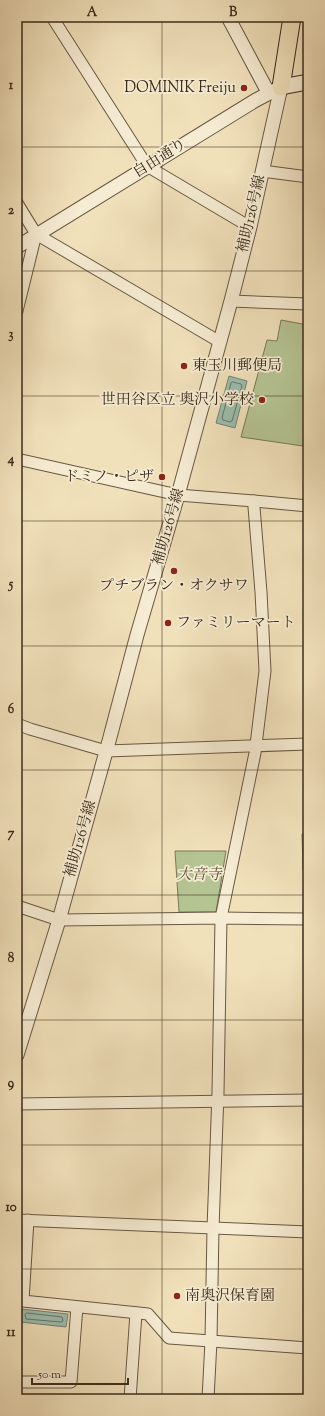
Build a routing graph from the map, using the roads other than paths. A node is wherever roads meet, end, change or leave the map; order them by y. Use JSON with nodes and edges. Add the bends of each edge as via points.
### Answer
{"nodes":[{"id":1,"x":52,"y":17,"type":"edge"},
{"id":2,"x":228,"y":17,"type":"edge"},
{"id":3,"x":292,"y":17,"type":"edge"},
{"id":4,"x":308,"y":82,"type":"edge"},
{"id":5,"x":274,"y":90,"type":"junction"},
{"id":6,"x":148,"y":166,"type":"junction"},
{"id":7,"x":262,"y":171,"type":"junction"},
{"id":8,"x":308,"y":178,"type":"edge"},
{"id":9,"x":17,"y":203,"type":"edge"},
{"id":10,"x":250,"y":227,"type":"junction"},
{"id":11,"x":36,"y":234,"type":"junction"},
{"id":12,"x":17,"y":247,"type":"edge"},
{"id":13,"x":231,"y":301,"type":"junction"},
{"id":14,"x":308,"y":304,"type":"edge"},
{"id":15,"x":17,"y":311,"type":"edge"},
{"id":16,"x":220,"y":342,"type":"junction"},
{"id":17,"x":17,"y":459,"type":"edge"},
{"id":18,"x":178,"y":495,"type":"junction"},
{"id":19,"x":254,"y":501,"type":"junction"},
{"id":20,"x":308,"y":506,"type":"edge"},
{"id":21,"x":17,"y":724,"type":"edge"},
{"id":22,"x":308,"y":744,"type":"edge"},
{"id":23,"x":256,"y":746,"type":"junction"},
{"id":24,"x":106,"y":751,"type":"junction"},
{"id":25,"x":17,"y":906,"type":"edge"},
{"id":26,"x":221,"y":918,"type":"junction"},
{"id":27,"x":308,"y":919,"type":"edge"},
{"id":28,"x":59,"y":920,"type":"junction"},
{"id":29,"x":17,"y":1055,"type":"edge"},
{"id":30,"x":308,"y":1100,"type":"edge"},
{"id":31,"x":217,"y":1102,"type":"junction"},
{"id":32,"x":17,"y":1104,"type":"edge"},
{"id":33,"x":22,"y":1220,"type":"edge"},
{"id":34,"x":213,"y":1228,"type":"junction"},
{"id":35,"x":308,"y":1232,"type":"edge"},
{"id":36,"x":77,"y":1306,"type":"junction"},
{"id":37,"x":136,"y":1313,"type":"junction"},
{"id":38,"x":211,"y":1341,"type":"junction"},
{"id":39,"x":308,"y":1348,"type":"edge"},
{"id":40,"x":17,"y":1382,"type":"edge"},
{"id":41,"x":130,"y":1399,"type":"edge"},
{"id":42,"x":208,"y":1399,"type":"edge"}],
"edges":[{"from":1,"to":6,"type":"street"},
{"from":2,"to":5,"type":"street"},
{"from":3,"to":5,"type":"main road","name":"補助126号線"},
{"from":4,"to":5,"type":"main road","name":"自由通り"},
{"from":5,"to":6,"type":"street","name":"自由通り"},
{"from":5,"to":7,"type":"street","name":"補助126号線"},
{"from":6,"to":10,"type":"street"},
{"from":6,"to":11,"type":"street","name":"自由通り"},
{"from":7,"to":8,"type":"street"},
{"from":7,"to":10,"type":"street","name":"補助126号線"},
{"from":9,"to":11,"type":"street"},
{"from":10,"to":13,"type":"street","name":"補助126号線"},
{"from":11,"to":12,"type":"street","name":"自由通り"},
{"from":11,"to":15,"type":"street"},
{"from":11,"to":16,"type":"street"},
{"from":13,"to":14,"type":"street"},
{"from":13,"to":16,"type":"street","name":"補助126号線"},
{"from":16,"to":18,"type":"street","name":"補助126号線"},
{"from":17,"to":18,"type":"street"},
{"from":18,"to":19,"type":"street"},
{"from":18,"to":24,"type":"street","name":"補助126号線"},
{"from":19,"to":20,"type":"street"},
{"from":19,"to":23,"type":"street","via":[[265,671]]},
{"from":21,"to":24,"type":"street"},
{"from":22,"to":23,"type":"street"},
{"from":23,"to":24,"type":"street"},
{"from":23,"to":26,"type":"street"},
{"from":24,"to":28,"type":"street","name":"補助126号線"},
{"from":25,"to":28,"type":"street"},
{"from":26,"to":27,"type":"street"},
{"from":26,"to":28,"type":"street"},
{"from":26,"to":31,"type":"street"},
{"from":28,"to":29,"type":"street","name":"補助126号線"},
{"from":30,"to":31,"type":"street"},
{"from":31,"to":32,"type":"street"},
{"from":31,"to":34,"type":"street"},
{"from":33,"to":34,"type":"street"},
{"from":33,"to":36,"type":"street","via":[[23,1300]]},
{"from":34,"to":35,"type":"street"},
{"from":34,"to":38,"type":"street"},
{"from":36,"to":37,"type":"street"},
{"from":36,"to":40,"type":"street","via":[[71,1382]]},
{"from":37,"to":38,"type":"street","via":[[148,1314],[169,1338]]},
{"from":37,"to":41,"type":"street"},
{"from":38,"to":39,"type":"street"},
{"from":38,"to":42,"type":"street"}]}
